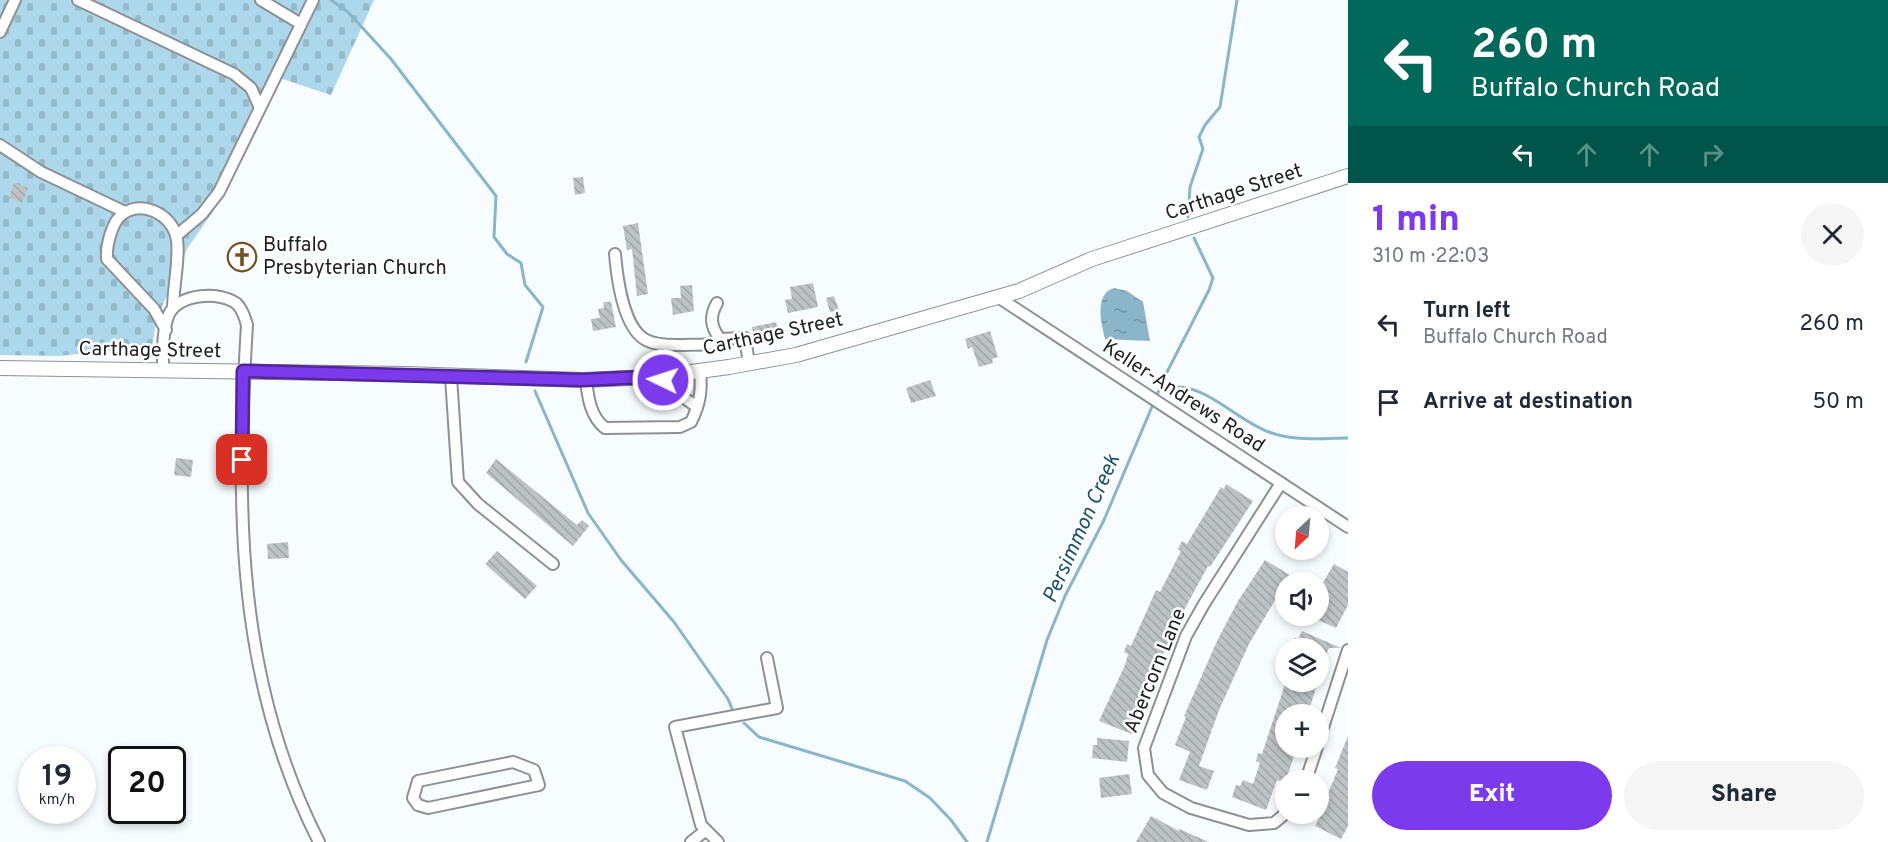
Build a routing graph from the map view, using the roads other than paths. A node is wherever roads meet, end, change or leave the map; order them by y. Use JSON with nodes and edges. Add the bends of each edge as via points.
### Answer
{"nodes":[{"id":1,"x":15,"y":0,"type":"edge"},
{"id":2,"x":78,"y":0,"type":"edge"},
{"id":3,"x":261,"y":0,"type":"edge"},
{"id":4,"x":313,"y":0,"type":"edge"},
{"id":5,"x":302,"y":24,"type":"junction"},
{"id":6,"x":0,"y":32,"type":"edge"},
{"id":7,"x":260,"y":108,"type":"junction"},
{"id":8,"x":0,"y":145,"type":"edge"},
{"id":9,"x":1348,"y":176,"type":"edge"},
{"id":10,"x":125,"y":212,"type":"junction"},
{"id":11,"x":176,"y":236,"type":"junction"},
{"id":12,"x":615,"y":254,"type":"dead end"},
{"id":13,"x":998,"y":297,"type":"junction"},
{"id":14,"x":717,"y":303,"type":"dead end"},
{"id":15,"x":173,"y":308,"type":"junction"},
{"id":16,"x":166,"y":330,"type":"junction"},
{"id":17,"x":720,"y":339,"type":"junction"},
{"id":18,"x":749,"y":363,"type":"junction"},
{"id":19,"x":0,"y":368,"type":"edge"},
{"id":20,"x":164,"y":371,"type":"junction"},
{"id":21,"x":243,"y":371,"type":"junction"},
{"id":22,"x":700,"y":371,"type":"junction"},
{"id":23,"x":663,"y":376,"type":"junction"},
{"id":24,"x":451,"y":377,"type":"junction"},
{"id":25,"x":586,"y":380,"type":"junction"},
{"id":26,"x":697,"y":407,"type":"junction"},
{"id":27,"x":1281,"y":483,"type":"junction"},
{"id":28,"x":1348,"y":527,"type":"edge"},
{"id":29,"x":553,"y":564,"type":"dead end"},
{"id":30,"x":1348,"y":650,"type":"edge"},
{"id":31,"x":767,"y":658,"type":"dead end"},
{"id":32,"x":1329,"y":710,"type":"edge"},
{"id":33,"x":428,"y":808,"type":"joint"},
{"id":34,"x":1275,"y":822,"type":"edge"},
{"id":35,"x":705,"y":831,"type":"junction"},
{"id":36,"x":319,"y":842,"type":"edge"},
{"id":37,"x":691,"y":842,"type":"edge"},
{"id":38,"x":718,"y":842,"type":"edge"}],
"edges":[{"from":1,"to":6,"type":"street"},
{"from":2,"to":7,"type":"street","via":[[234,74],[251,88]]},
{"from":3,"to":5,"type":"street"},
{"from":4,"to":5,"type":"street"},
{"from":5,"to":7,"type":"street"},
{"from":7,"to":11,"type":"street","via":[[219,192],[202,214]]},
{"from":8,"to":10,"type":"street","via":[[41,172]]},
{"from":9,"to":13,"type":"main road","name":"Carthage Street","via":[[1092,259]]},
{"from":10,"to":11,"type":"street","via":[[138,208],[159,213],[168,220]]},
{"from":10,"to":16,"type":"street","via":[[106,248],[107,259],[154,309]]},
{"from":11,"to":15,"type":"street"},
{"from":12,"to":17,"type":"street","via":[[625,309],[640,336],[658,344],[678,345],[707,344]]},
{"from":13,"to":18,"type":"main road","name":"Carthage Street","via":[[796,355]]},
{"from":13,"to":27,"type":"street","name":"Keller-Andrews Road"},
{"from":14,"to":17,"type":"street","via":[[712,312],[712,328]]},
{"from":15,"to":16,"type":"street"},
{"from":15,"to":21,"type":"street","via":[[206,296],[239,305],[247,325]]},
{"from":16,"to":20,"type":"street"},
{"from":17,"to":18,"type":"street","via":[[745,338]]},
{"from":18,"to":22,"type":"main road","name":"Carthage Street"},
{"from":19,"to":20,"type":"main road","name":"Carthage Street"},
{"from":20,"to":21,"type":"main road","name":"Carthage Street"},
{"from":21,"to":24,"type":"main road","name":"Carthage Street"},
{"from":21,"to":36,"type":"street","via":[[240,499],[251,620],[278,744]]},
{"from":22,"to":23,"type":"main road","name":"Carthage Street"},
{"from":22,"to":26,"type":"street","via":[[702,394]]},
{"from":23,"to":25,"type":"main road","name":"Carthage Street"},
{"from":23,"to":26,"type":"street","via":[[666,386]]},
{"from":24,"to":25,"type":"main road","name":"Carthage Street"},
{"from":24,"to":29,"type":"street","via":[[458,482],[478,504]]},
{"from":25,"to":26,"type":"street","via":[[589,403],[605,428],[680,427],[691,422]]},
{"from":27,"to":28,"type":"street","name":"Keller-Andrews Road"},
{"from":27,"to":34,"type":"street","name":"Abercorn Lane","via":[[1186,636],[1144,748],[1148,775],[1163,793],[1191,808],[1249,825]]},
{"from":30,"to":32,"type":"street"},
{"from":31,"to":35,"type":"street","via":[[777,708],[675,727]]},
{"from":33,"to":33,"type":"street","via":[[484,796],[539,785],[534,770],[513,762],[418,781],[413,798],[418,805]]},
{"from":35,"to":37,"type":"street"},
{"from":35,"to":38,"type":"street"}]}
